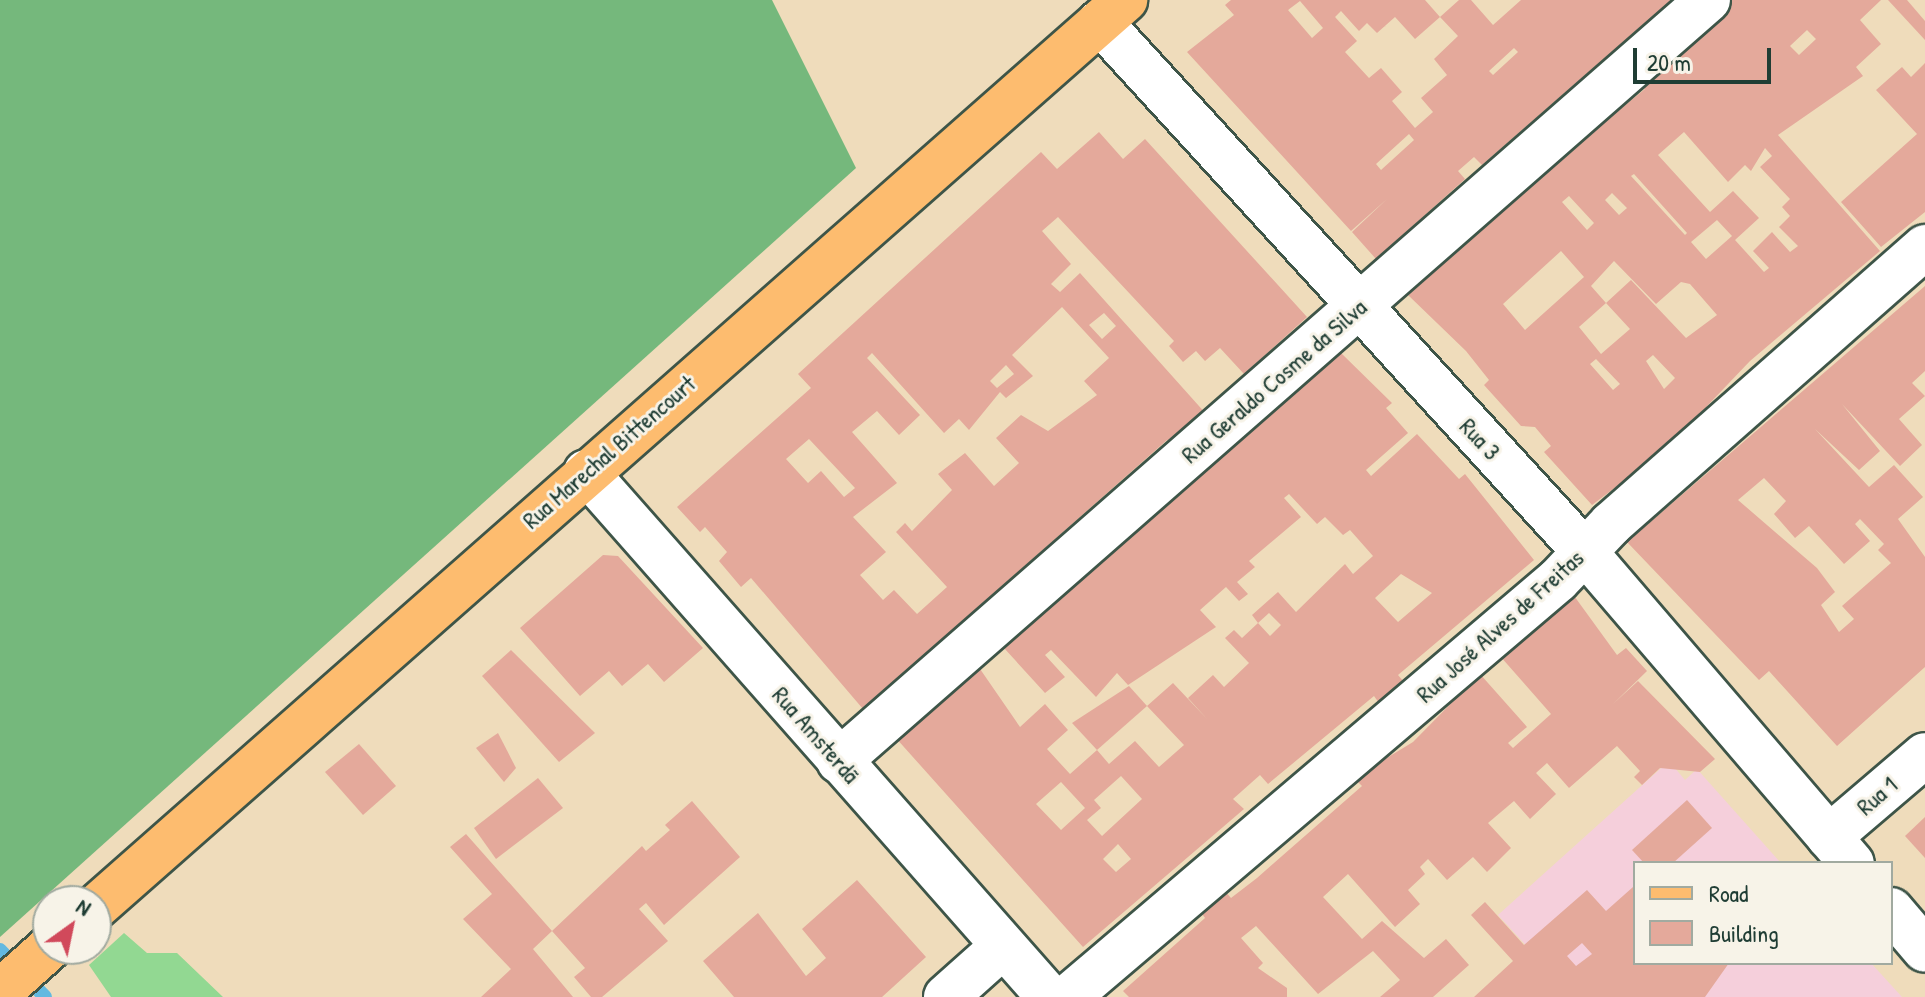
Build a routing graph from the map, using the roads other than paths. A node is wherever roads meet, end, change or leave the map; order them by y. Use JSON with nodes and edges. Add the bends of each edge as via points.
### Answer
{"nodes":[{"id":1,"x":1708,"y":0,"type":"edge"},
{"id":2,"x":1112,"y":11,"type":"edge"},
{"id":3,"x":1925,"y":247,"type":"edge"},
{"id":4,"x":1358,"y":307,"type":"junction"},
{"id":5,"x":586,"y":472,"type":"junction"},
{"id":6,"x":1585,"y":552,"type":"junction"},
{"id":7,"x":1925,"y":755,"type":"edge"},
{"id":8,"x":839,"y":761,"type":"junction"},
{"id":9,"x":1840,"y":850,"type":"edge"},
{"id":10,"x":112,"y":893,"type":"edge"},
{"id":11,"x":1893,"y":912,"type":"edge"},
{"id":12,"x":1003,"y":946,"type":"junction"},
{"id":13,"x":1925,"y":950,"type":"edge"},
{"id":14,"x":32,"y":963,"type":"edge"},
{"id":15,"x":0,"y":992,"type":"edge"},
{"id":16,"x":946,"y":997,"type":"edge"},
{"id":17,"x":1049,"y":997,"type":"edge"},
{"id":18,"x":1068,"y":997,"type":"edge"}],
"edges":[{"from":1,"to":4,"type":"street","name":"Rua Geraldo Cosme da Silva"},
{"from":2,"to":4,"type":"street","name":"Rua 3"},
{"from":2,"to":5,"type":"main road","name":"Rua Marechal Bittencourt"},
{"from":3,"to":6,"type":"street","name":"Rua José Alves de Freitas"},
{"from":4,"to":6,"type":"street","name":"Rua 3"},
{"from":4,"to":8,"type":"street","name":"Rua Geraldo Cosme da Silva"},
{"from":5,"to":8,"type":"street","name":"Rua Amsterdã"},
{"from":5,"to":10,"type":"main road","name":"Rua Marechal Bittencourt"},
{"from":6,"to":9,"type":"street","name":"Rua 3"},
{"from":6,"to":18,"type":"street","name":"Rua José Alves de Freitas"},
{"from":7,"to":9,"type":"street","name":"Rua 1"},
{"from":8,"to":12,"type":"street","name":"Rua Amsterdã"},
{"from":11,"to":13,"type":"street"},
{"from":12,"to":16,"type":"street"},
{"from":12,"to":17,"type":"street","name":"Rua Amsterdã"},
{"from":14,"to":15,"type":"main road"}]}
